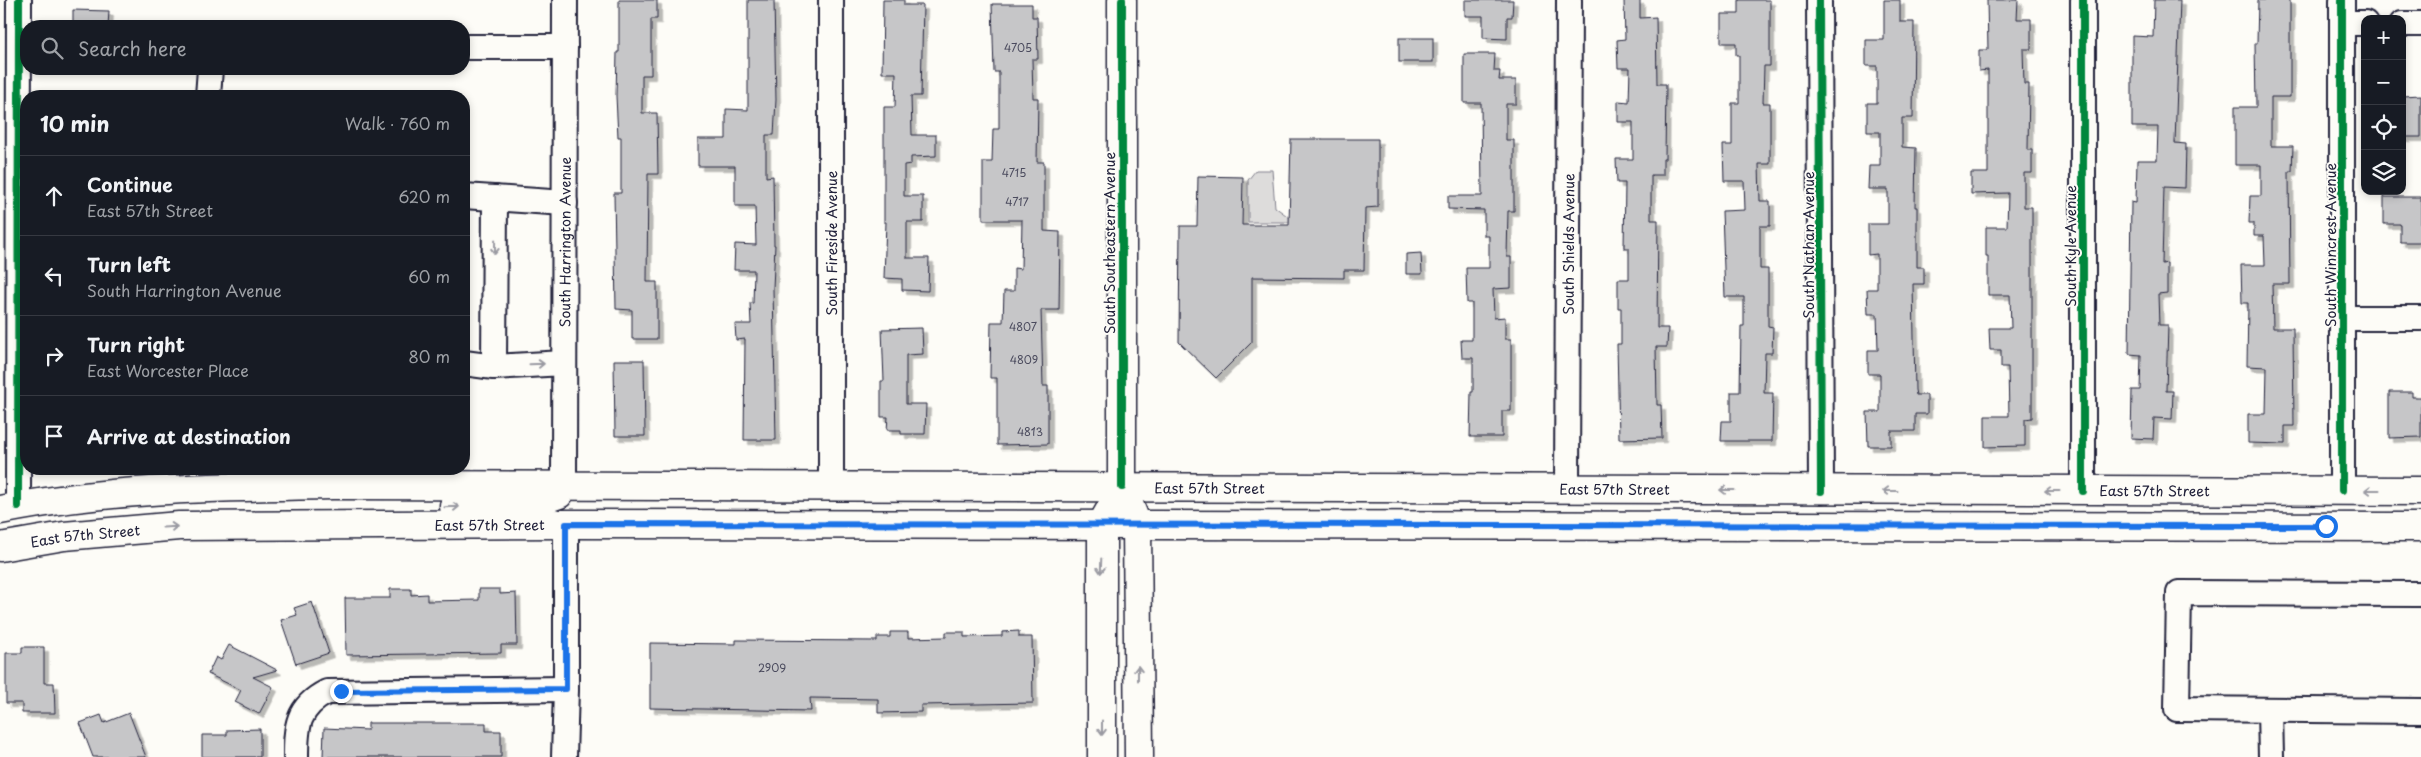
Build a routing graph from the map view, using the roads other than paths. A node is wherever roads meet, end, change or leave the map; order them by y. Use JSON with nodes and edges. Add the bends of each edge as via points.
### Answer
{"nodes":[{"id":1,"x":20,"y":0,"type":"edge"},
{"id":2,"x":565,"y":0,"type":"edge"},
{"id":3,"x":831,"y":0,"type":"edge"},
{"id":4,"x":1122,"y":0,"type":"edge"},
{"id":5,"x":1569,"y":0,"type":"edge"},
{"id":6,"x":1820,"y":0,"type":"edge"},
{"id":7,"x":2082,"y":0,"type":"edge"},
{"id":8,"x":2350,"y":15,"type":"edge"},
{"id":9,"x":2406,"y":24,"type":"edge"},
{"id":10,"x":2421,"y":24,"type":"edge"},
{"id":11,"x":470,"y":47,"type":"edge"},
{"id":12,"x":565,"y":47,"type":"junction"},
{"id":13,"x":210,"y":75,"type":"edge"},
{"id":14,"x":208,"y":90,"type":"edge"},
{"id":15,"x":470,"y":196,"type":"edge"},
{"id":16,"x":495,"y":198,"type":"junction"},
{"id":17,"x":565,"y":202,"type":"junction"},
{"id":18,"x":9,"y":295,"type":"edge"},
{"id":19,"x":2342,"y":318,"type":"junction"},
{"id":20,"x":2421,"y":318,"type":"edge"},
{"id":21,"x":564,"y":363,"type":"junction"},
{"id":22,"x":470,"y":364,"type":"edge"},
{"id":23,"x":494,"y":366,"type":"junction"},
{"id":24,"x":564,"y":484,"type":"junction"},
{"id":25,"x":831,"y":487,"type":"junction"},
{"id":26,"x":1122,"y":487,"type":"junction"},
{"id":27,"x":1567,"y":489,"type":"junction"},
{"id":28,"x":1821,"y":490,"type":"junction"},
{"id":29,"x":2342,"y":490,"type":"junction"},
{"id":30,"x":2083,"y":491,"type":"junction"},
{"id":31,"x":2421,"y":491,"type":"edge"},
{"id":32,"x":9,"y":508,"type":"edge"},
{"id":33,"x":566,"y":524,"type":"junction"},
{"id":34,"x":1102,"y":524,"type":"junction"},
{"id":35,"x":1137,"y":524,"type":"junction"},
{"id":36,"x":317,"y":526,"type":"junction"},
{"id":37,"x":2421,"y":527,"type":"edge"},
{"id":38,"x":0,"y":547,"type":"edge"},
{"id":39,"x":2421,"y":594,"type":"edge"},
{"id":40,"x":566,"y":689,"type":"junction"},
{"id":41,"x":2270,"y":710,"type":"junction"},
{"id":42,"x":2421,"y":711,"type":"edge"},
{"id":43,"x":296,"y":757,"type":"edge"},
{"id":44,"x":564,"y":757,"type":"edge"},
{"id":45,"x":1102,"y":757,"type":"edge"},
{"id":46,"x":1139,"y":757,"type":"edge"},
{"id":47,"x":2271,"y":757,"type":"edge"}],
"edges":[{"from":1,"to":18,"type":"street"},
{"from":2,"to":12,"type":"street","name":"South Harrington Avenue"},
{"from":3,"to":25,"type":"street","name":"South Fireside Avenue"},
{"from":4,"to":26,"type":"main road","name":"South Southeastern Avenue"},
{"from":5,"to":27,"type":"street","name":"South Shields Avenue"},
{"from":6,"to":28,"type":"street","name":"South Nathan Avenue"},
{"from":7,"to":30,"type":"street","name":"South Kyle Avenue"},
{"from":8,"to":19,"type":"street","name":"South Winncrest Avenue"},
{"from":9,"to":10,"type":"street"},
{"from":11,"to":12,"type":"street"},
{"from":12,"to":17,"type":"street","name":"South Harrington Avenue"},
{"from":13,"to":14,"type":"street"},
{"from":15,"to":16,"type":"street"},
{"from":16,"to":17,"type":"street"},
{"from":16,"to":23,"type":"street","one_way":true},
{"from":17,"to":21,"type":"street","name":"South Harrington Avenue"},
{"from":18,"to":32,"type":"street"},
{"from":19,"to":20,"type":"street"},
{"from":19,"to":29,"type":"street","name":"South Winncrest Avenue"},
{"from":23,"to":21,"type":"street","one_way":true},
{"from":21,"to":24,"type":"street","name":"South Harrington Avenue"},
{"from":22,"to":23,"type":"street"},
{"from":24,"to":25,"type":"main road","name":"East 57th Street"},
{"from":24,"to":32,"type":"main road","name":"East 57th Street","via":[[237,487],[74,498]]},
{"from":36,"to":24,"type":"main road","one_way":true,"via":[[431,507],[536,502],[558,495]]},
{"from":25,"to":26,"type":"main road","name":"East 57th Street"},
{"from":26,"to":27,"type":"main road","name":"East 57th Street"},
{"from":26,"to":34,"type":"main road","name":"South Southeastern Avenue"},
{"from":26,"to":35,"type":"main road","name":"South Southeastern Avenue"},
{"from":28,"to":27,"type":"main road","name":"East 57th Street","one_way":true},
{"from":30,"to":28,"type":"main road","name":"East 57th Street","one_way":true},
{"from":29,"to":30,"type":"main road","name":"East 57th Street"},
{"from":31,"to":29,"type":"main road","name":"East 57th Street","one_way":true},
{"from":33,"to":34,"type":"main road","name":"East 57th Street"},
{"from":33,"to":36,"type":"main road","name":"East 57th Street"},
{"from":33,"to":40,"type":"street"},
{"from":34,"to":35,"type":"main road","name":"East 57th Street"},
{"from":34,"to":45,"type":"main road","name":"South Southeastern Avenue","one_way":true},
{"from":35,"to":37,"type":"main road","name":"East 57th Street"},
{"from":46,"to":35,"type":"main road","name":"South Southeastern Avenue","one_way":true},
{"from":38,"to":36,"type":"main road","name":"East 57th Street","one_way":true,"via":[[64,536],[180,526]]},
{"from":39,"to":41,"type":"street","via":[[2179,593],[2177,709]]},
{"from":40,"to":43,"type":"street","via":[[326,692],[315,698],[301,714]]},
{"from":40,"to":44,"type":"street"},
{"from":41,"to":42,"type":"street"},
{"from":41,"to":47,"type":"street"}]}
